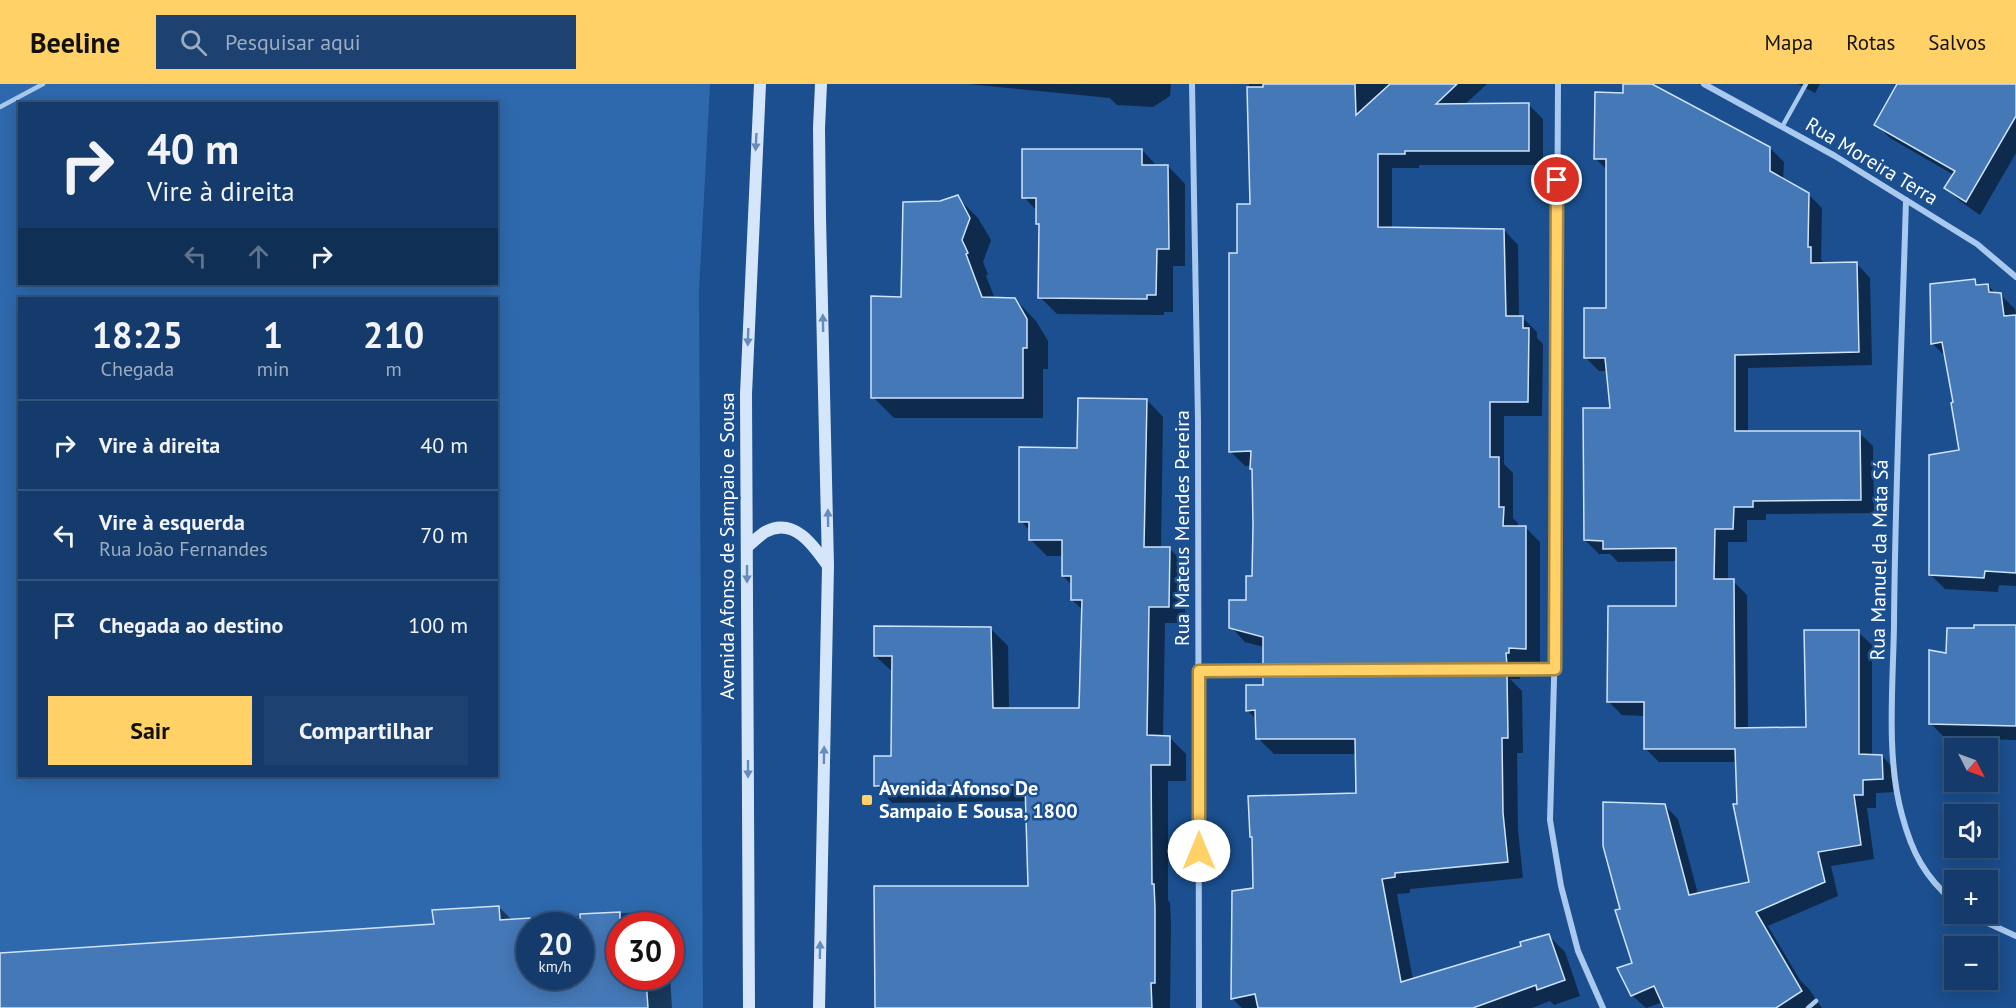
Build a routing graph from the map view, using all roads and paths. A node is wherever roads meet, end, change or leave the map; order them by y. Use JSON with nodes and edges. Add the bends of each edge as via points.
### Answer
{"nodes":[{"id":1,"x":43,"y":84,"type":"edge"},
{"id":2,"x":760,"y":84,"type":"edge"},
{"id":3,"x":821,"y":84,"type":"edge"},
{"id":4,"x":1192,"y":84,"type":"edge"},
{"id":5,"x":1558,"y":84,"type":"edge"},
{"id":6,"x":1704,"y":84,"type":"edge"},
{"id":7,"x":1806,"y":84,"type":"edge"},
{"id":8,"x":0,"y":107,"type":"edge"},
{"id":9,"x":1782,"y":127,"type":"junction"},
{"id":10,"x":1906,"y":200,"type":"junction"},
{"id":11,"x":2016,"y":277,"type":"edge"},
{"id":12,"x":747,"y":547,"type":"junction"},
{"id":13,"x":828,"y":566,"type":"junction"},
{"id":14,"x":1555,"y":669,"type":"junction"},
{"id":15,"x":1199,"y":671,"type":"junction"},
{"id":16,"x":1944,"y":894,"type":"edge"},
{"id":17,"x":1990,"y":924,"type":"edge"},
{"id":18,"x":2016,"y":936,"type":"edge"},
{"id":19,"x":1816,"y":1001,"type":"dead end"},
{"id":20,"x":748,"y":1008,"type":"edge"},
{"id":21,"x":819,"y":1008,"type":"edge"},
{"id":22,"x":1199,"y":1008,"type":"edge"},
{"id":23,"x":1603,"y":1008,"type":"edge"},
{"id":24,"x":1808,"y":1008,"type":"edge"}],
"edges":[{"from":1,"to":8,"type":"lane"},
{"from":2,"to":12,"type":"main road","name":"Avenida Afonso de Sampaio e Sousa","one_way":true,"via":[[746,394]]},
{"from":13,"to":3,"type":"main road","one_way":true},
{"from":4,"to":15,"type":"street","name":"Rua Mateus Mendes Pereira"},
{"from":5,"to":14,"type":"street"},
{"from":6,"to":9,"type":"street","name":"Rua Moreira Terra"},
{"from":7,"to":9,"type":"lane"},
{"from":9,"to":10,"type":"street","name":"Rua Moreira Terra"},
{"from":10,"to":11,"type":"street","name":"Rua Moreira Terra","via":[[1977,244]]},
{"from":10,"to":16,"type":"street","name":"Rua Manuel da Mata Sá","via":[[1894,560],[1893,765],[1901,815],[1916,857]]},
{"from":12,"to":13,"type":"main road","via":[[767,531],[794,530],[813,544]]},
{"from":12,"to":20,"type":"main road","name":"Avenida Afonso de Sampaio e Sousa","one_way":true},
{"from":21,"to":13,"type":"main road","one_way":true},
{"from":14,"to":15,"type":"lane"},
{"from":14,"to":23,"type":"street","via":[[1550,820],[1561,886],[1578,951]]},
{"from":15,"to":22,"type":"street","name":"Rua Mateus Mendes Pereira"},
{"from":17,"to":18,"type":"street"},
{"from":19,"to":24,"type":"lane"}]}
